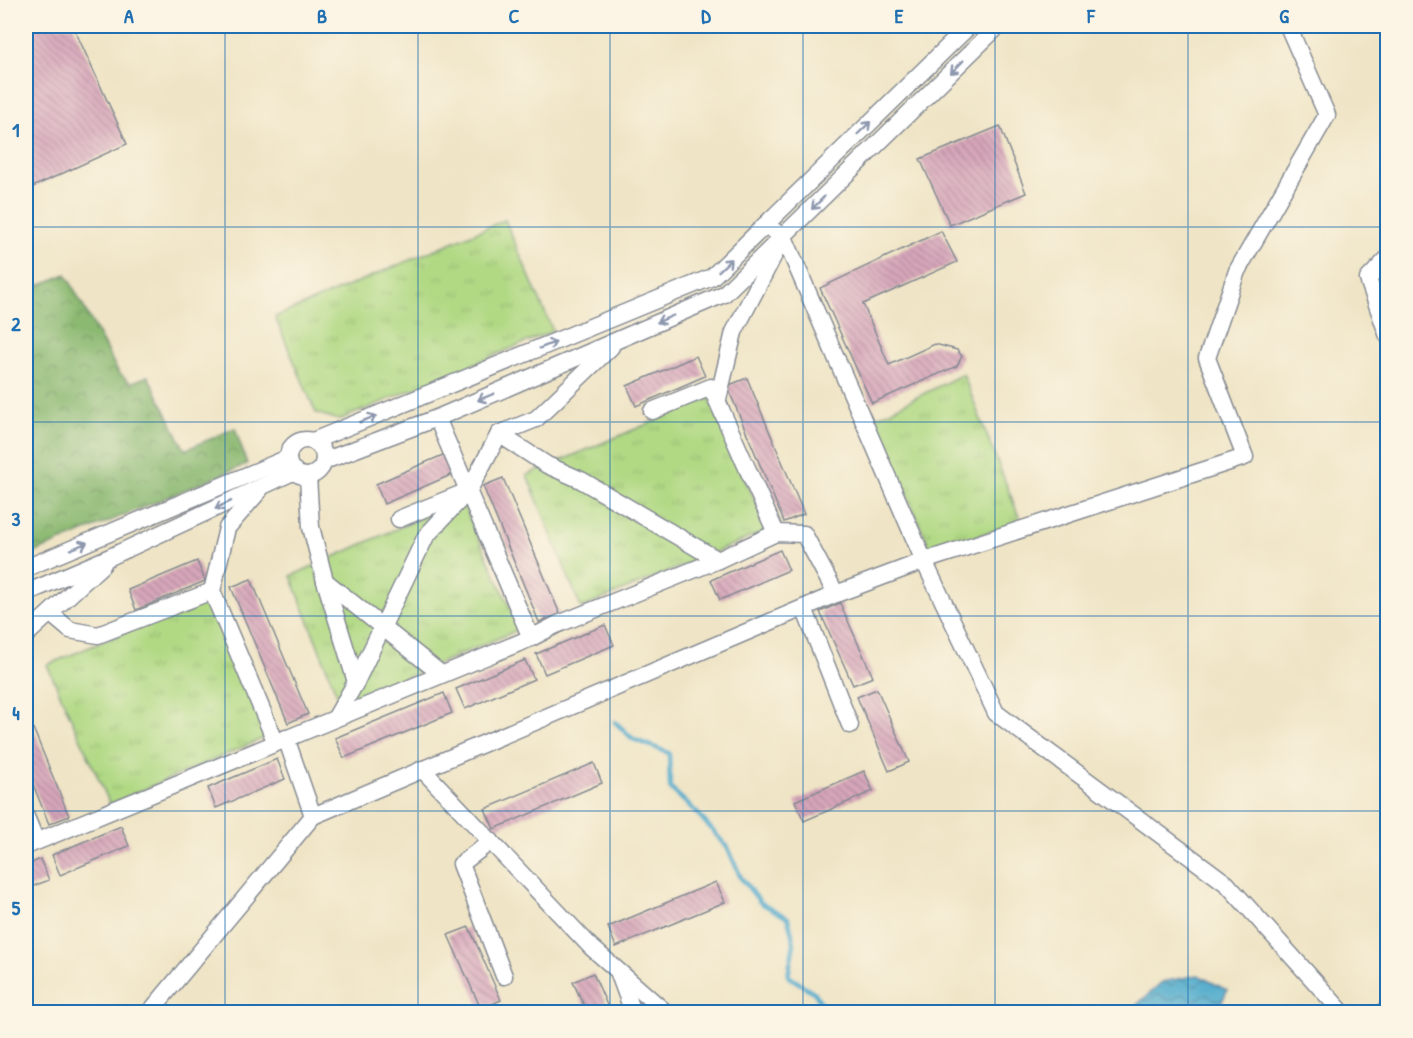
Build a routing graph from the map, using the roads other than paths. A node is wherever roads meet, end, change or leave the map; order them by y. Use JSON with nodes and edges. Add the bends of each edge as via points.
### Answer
{"nodes":[{"id":1,"x":969,"y":26,"type":"edge"},
{"id":2,"x":998,"y":26,"type":"edge"},
{"id":3,"x":1288,"y":26,"type":"edge"},
{"id":4,"x":765,"y":225,"type":"junction"},
{"id":5,"x":784,"y":237,"type":"junction"},
{"id":6,"x":1388,"y":258,"type":"edge"},
{"id":7,"x":1388,"y":336,"type":"edge"},
{"id":8,"x":620,"y":338,"type":"junction"},
{"id":9,"x":453,"y":384,"type":"junction"},
{"id":10,"x":718,"y":399,"type":"junction"},
{"id":11,"x":462,"y":407,"type":"junction"},
{"id":12,"x":652,"y":411,"type":"dead end"},
{"id":13,"x":437,"y":417,"type":"junction"},
{"id":14,"x":499,"y":434,"type":"junction"},
{"id":15,"x":314,"y":441,"type":"junction"},
{"id":16,"x":324,"y":461,"type":"junction"},
{"id":17,"x":297,"y":469,"type":"junction"},
{"id":18,"x":263,"y":486,"type":"junction"},
{"id":19,"x":469,"y":490,"type":"junction"},
{"id":20,"x":399,"y":519,"type":"dead end"},
{"id":21,"x":777,"y":533,"type":"junction"},
{"id":22,"x":110,"y":557,"type":"junction"},
{"id":23,"x":718,"y":560,"type":"junction"},
{"id":24,"x":924,"y":561,"type":"junction"},
{"id":25,"x":26,"y":568,"type":"edge"},
{"id":26,"x":325,"y":581,"type":"junction"},
{"id":27,"x":212,"y":591,"type":"junction"},
{"id":28,"x":26,"y":593,"type":"edge"},
{"id":29,"x":836,"y":594,"type":"junction"},
{"id":30,"x":804,"y":608,"type":"junction"},
{"id":31,"x":51,"y":614,"type":"junction"},
{"id":32,"x":382,"y":628,"type":"junction"},
{"id":33,"x":26,"y":635,"type":"edge"},
{"id":34,"x":531,"y":638,"type":"junction"},
{"id":35,"x":441,"y":674,"type":"junction"},
{"id":36,"x":356,"y":682,"type":"junction"},
{"id":37,"x":336,"y":717,"type":"junction"},
{"id":38,"x":850,"y":724,"type":"dead end"},
{"id":39,"x":281,"y":740,"type":"junction"},
{"id":40,"x":422,"y":769,"type":"junction"},
{"id":41,"x":313,"y":816,"type":"junction"},
{"id":42,"x":26,"y":817,"type":"edge"},
{"id":43,"x":491,"y":841,"type":"junction"},
{"id":44,"x":31,"y":844,"type":"edge"},
{"id":45,"x":617,"y":970,"type":"junction"},
{"id":46,"x":504,"y":976,"type":"dead end"},
{"id":47,"x":1388,"y":1008,"type":"edge"},
{"id":48,"x":150,"y":1012,"type":"edge"},
{"id":49,"x":633,"y":1012,"type":"edge"},
{"id":50,"x":665,"y":1012,"type":"edge"},
{"id":51,"x":1342,"y":1012,"type":"edge"},
{"id":52,"x":1383,"y":1012,"type":"edge"}],
"edges":[{"from":4,"to":1,"type":"street","one_way":true},
{"from":2,"to":5,"type":"street","one_way":true},
{"from":3,"to":24,"type":"street","via":[[1327,116],[1237,271],[1207,358],[1245,457]]},
{"from":4,"to":5,"type":"street"},
{"from":9,"to":4,"type":"street","one_way":true,"via":[[712,277]]},
{"from":5,"to":8,"type":"street","one_way":true,"via":[[724,294]]},
{"from":5,"to":10,"type":"street","via":[[734,332]]},
{"from":5,"to":24,"type":"street"},
{"from":6,"to":7,"type":"street","via":[[1368,279]]},
{"from":8,"to":11,"type":"street","one_way":true},
{"from":8,"to":14,"type":"street","via":[[536,419]]},
{"from":9,"to":11,"type":"street"},
{"from":15,"to":9,"type":"street","one_way":true},
{"from":10,"to":12,"type":"street","via":[[711,387]]},
{"from":10,"to":21,"type":"street"},
{"from":11,"to":13,"type":"street"},
{"from":13,"to":16,"type":"street"},
{"from":13,"to":19,"type":"street"},
{"from":14,"to":19,"type":"street"},
{"from":14,"to":23,"type":"street"},
{"from":15,"to":16,"type":"street","via":[[322,449]]},
{"from":15,"to":17,"type":"street","via":[[296,442],[289,452]]},
{"from":16,"to":17,"type":"street","via":[[319,471]]},
{"from":17,"to":18,"type":"street"},
{"from":25,"to":17,"type":"street","one_way":true},
{"from":17,"to":26,"type":"street"},
{"from":18,"to":22,"type":"street","one_way":true},
{"from":18,"to":27,"type":"street","via":[[227,528]]},
{"from":19,"to":20,"type":"street"},
{"from":19,"to":32,"type":"street","via":[[426,536]]},
{"from":19,"to":34,"type":"street"},
{"from":21,"to":23,"type":"street"},
{"from":21,"to":29,"type":"street","via":[[804,534]]},
{"from":22,"to":28,"type":"street"},
{"from":22,"to":31,"type":"street"},
{"from":23,"to":34,"type":"street"},
{"from":24,"to":29,"type":"street"},
{"from":24,"to":51,"type":"street","via":[[996,713],[1227,884]]},
{"from":26,"to":32,"type":"street"},
{"from":26,"to":36,"type":"street"},
{"from":27,"to":31,"type":"street","via":[[98,635],[70,630]]},
{"from":27,"to":39,"type":"street"},
{"from":29,"to":30,"type":"street"},
{"from":30,"to":38,"type":"street"},
{"from":30,"to":40,"type":"street"},
{"from":31,"to":33,"type":"street"},
{"from":32,"to":35,"type":"street"},
{"from":32,"to":36,"type":"street"},
{"from":34,"to":35,"type":"street"},
{"from":35,"to":37,"type":"street"},
{"from":36,"to":37,"type":"street"},
{"from":37,"to":39,"type":"street"},
{"from":39,"to":41,"type":"street"},
{"from":39,"to":44,"type":"street"},
{"from":40,"to":41,"type":"street"},
{"from":40,"to":43,"type":"street"},
{"from":41,"to":48,"type":"street"},
{"from":42,"to":44,"type":"street"},
{"from":43,"to":45,"type":"street"},
{"from":43,"to":46,"type":"street","via":[[461,864]]},
{"from":45,"to":49,"type":"street"},
{"from":45,"to":50,"type":"street"},
{"from":47,"to":52,"type":"street"}]}
